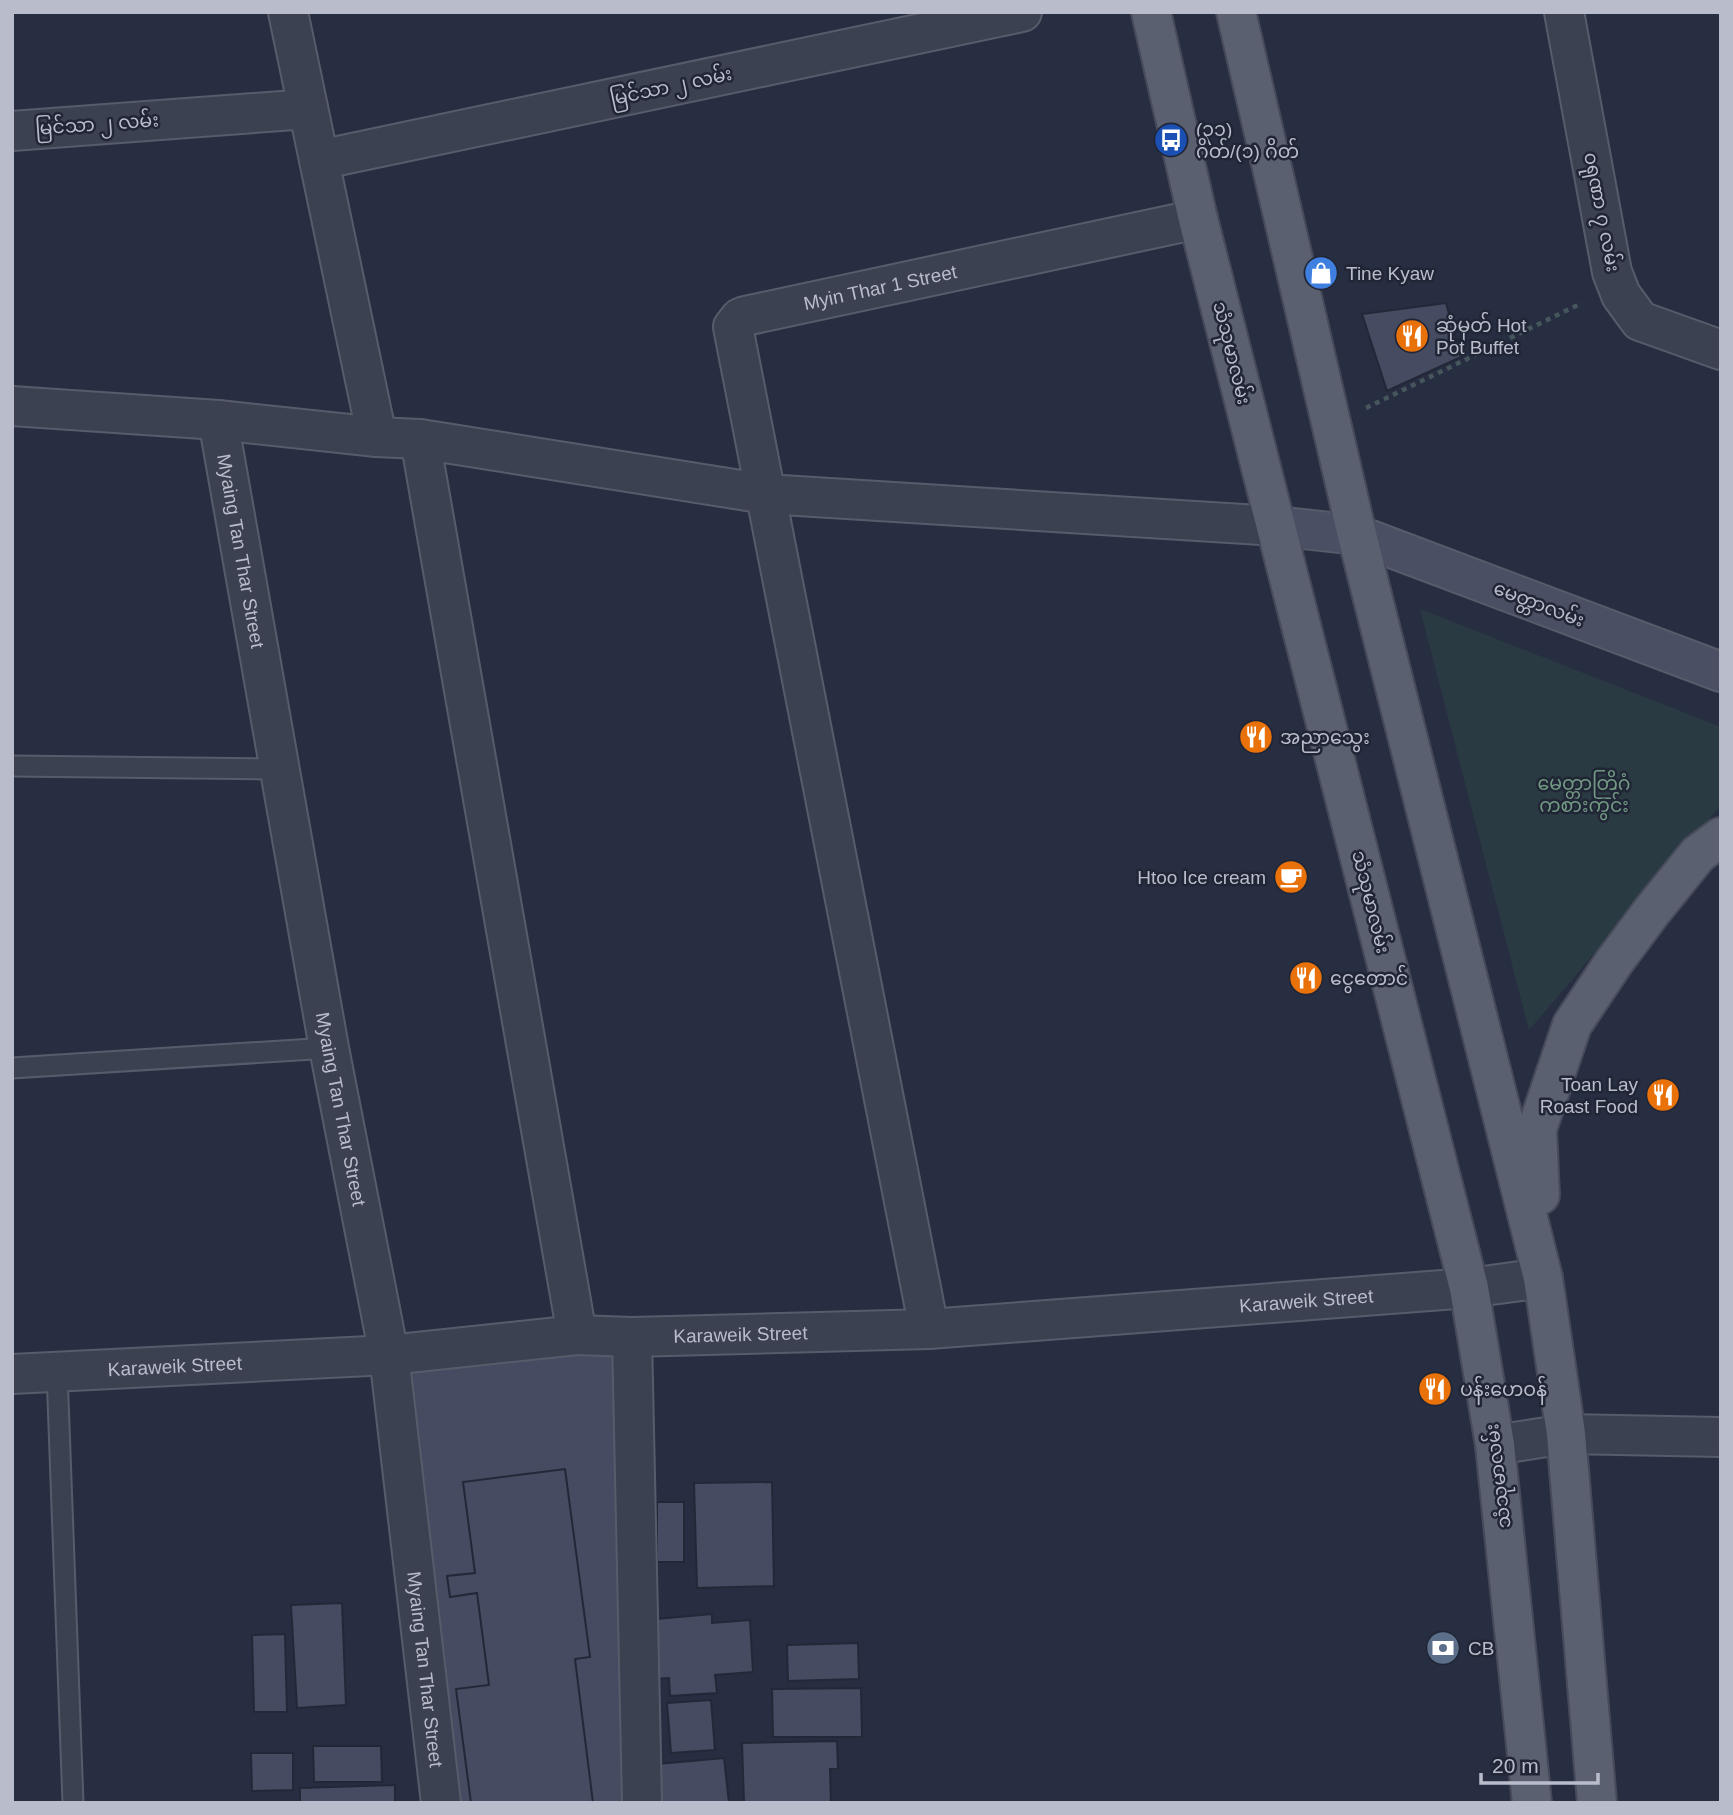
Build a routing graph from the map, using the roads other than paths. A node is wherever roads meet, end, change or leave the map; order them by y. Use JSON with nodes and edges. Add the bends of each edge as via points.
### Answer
{"nodes":[{"id":1,"x":288,"y":12,"type":"edge"},
{"id":2,"x":1022,"y":12,"type":"edge"},
{"id":3,"x":1151,"y":12,"type":"edge"},
{"id":4,"x":1236,"y":12,"type":"edge"},
{"id":5,"x":1564,"y":12,"type":"edge"},
{"id":6,"x":308,"y":109,"type":"junction"},
{"id":7,"x":12,"y":131,"type":"edge"},
{"id":8,"x":320,"y":160,"type":"junction"},
{"id":9,"x":1198,"y":219,"type":"junction"},
{"id":10,"x":1721,"y":350,"type":"edge"},
{"id":11,"x":12,"y":406,"type":"edge"},
{"id":12,"x":218,"y":420,"type":"junction"},
{"id":13,"x":377,"y":437,"type":"junction"},
{"id":14,"x":420,"y":439,"type":"junction"},
{"id":15,"x":766,"y":494,"type":"junction"},
{"id":16,"x":1276,"y":526,"type":"junction"},
{"id":17,"x":1357,"y":535,"type":"junction"},
{"id":18,"x":1721,"y":672,"type":"edge"},
{"id":19,"x":12,"y":766,"type":"edge"},
{"id":20,"x":280,"y":769,"type":"junction"},
{"id":21,"x":1721,"y":837,"type":"edge"},
{"id":22,"x":329,"y":1048,"type":"junction"},
{"id":23,"x":12,"y":1068,"type":"edge"},
{"id":24,"x":1543,"y":1278,"type":"junction"},
{"id":25,"x":1469,"y":1289,"type":"junction"},
{"id":26,"x":929,"y":1329,"type":"junction"},
{"id":27,"x":577,"y":1335,"type":"junction"},
{"id":28,"x":632,"y":1337,"type":"junction"},
{"id":29,"x":389,"y":1355,"type":"junction"},
{"id":30,"x":57,"y":1371,"type":"junction"},
{"id":31,"x":12,"y":1374,"type":"edge"},
{"id":32,"x":1566,"y":1434,"type":"junction"},
{"id":33,"x":1721,"y":1437,"type":"edge"},
{"id":34,"x":1496,"y":1445,"type":"junction"},
{"id":35,"x":73,"y":1803,"type":"edge"},
{"id":36,"x":442,"y":1803,"type":"edge"},
{"id":37,"x":642,"y":1803,"type":"edge"},
{"id":38,"x":1532,"y":1803,"type":"edge"},
{"id":39,"x":1597,"y":1803,"type":"edge"}],
"edges":[{"from":1,"to":6,"type":"street"},
{"from":2,"to":8,"type":"street","name":"မြင်သာ ၂ လမ်း"},
{"from":3,"to":9,"type":"main road","name":"သံသုမာလမ်း"},
{"from":4,"to":17,"type":"main road"},
{"from":5,"to":10,"type":"street","name":"၀ရုဏာ ၇ လမ်း","via":[[1612,272],[1622,295],[1640,321]]},
{"from":6,"to":7,"type":"street","name":"မြင်သာ ၂ လမ်း"},
{"from":6,"to":8,"type":"street"},
{"from":8,"to":13,"type":"street"},
{"from":9,"to":15,"type":"street","name":"Myin Thar 1 Street","via":[[740,317],[733,327]]},
{"from":9,"to":16,"type":"main road","name":"သံသုမာလမ်း"},
{"from":11,"to":12,"type":"street"},
{"from":12,"to":13,"type":"street"},
{"from":12,"to":20,"type":"street","name":"Myaing Tan Thar Street"},
{"from":13,"to":14,"type":"street"},
{"from":14,"to":15,"type":"street"},
{"from":14,"to":27,"type":"street"},
{"from":15,"to":16,"type":"street"},
{"from":15,"to":26,"type":"street","name":"Myin Thar 1 Street"},
{"from":16,"to":17,"type":"main road","name":"မေတ္တာလမ်း"},
{"from":16,"to":25,"type":"main road","name":"သံသုမာလမ်း"},
{"from":17,"to":18,"type":"main road","name":"မေတ္တာလမ်း"},
{"from":17,"to":24,"type":"main road"},
{"from":19,"to":20,"type":"lane"},
{"from":20,"to":22,"type":"street","name":"Myaing Tan Thar Street"},
{"from":21,"to":24,"type":"main road","via":[[1698,853],[1572,1025],[1537,1129]]},
{"from":22,"to":23,"type":"lane"},
{"from":22,"to":29,"type":"street","name":"Myaing Tan Thar Street"},
{"from":24,"to":25,"type":"street","name":"Karaweik Street"},
{"from":24,"to":32,"type":"main road"},
{"from":25,"to":26,"type":"street","name":"Karaweik Street"},
{"from":25,"to":34,"type":"main road","name":"သံသုမာလမ်း"},
{"from":26,"to":28,"type":"street","name":"Karaweik Street"},
{"from":27,"to":28,"type":"street","name":"Karaweik Street"},
{"from":27,"to":29,"type":"street","name":"Karaweik Street"},
{"from":28,"to":37,"type":"street"},
{"from":29,"to":30,"type":"street","name":"Karaweik Street"},
{"from":29,"to":36,"type":"street","name":"Myaing Tan Thar Street"},
{"from":30,"to":31,"type":"street","name":"Karaweik Street"},
{"from":30,"to":35,"type":"lane"},
{"from":32,"to":33,"type":"street"},
{"from":32,"to":34,"type":"street"},
{"from":32,"to":39,"type":"main road"},
{"from":34,"to":38,"type":"main road","name":"သံသုမာလမ်း"}]}
